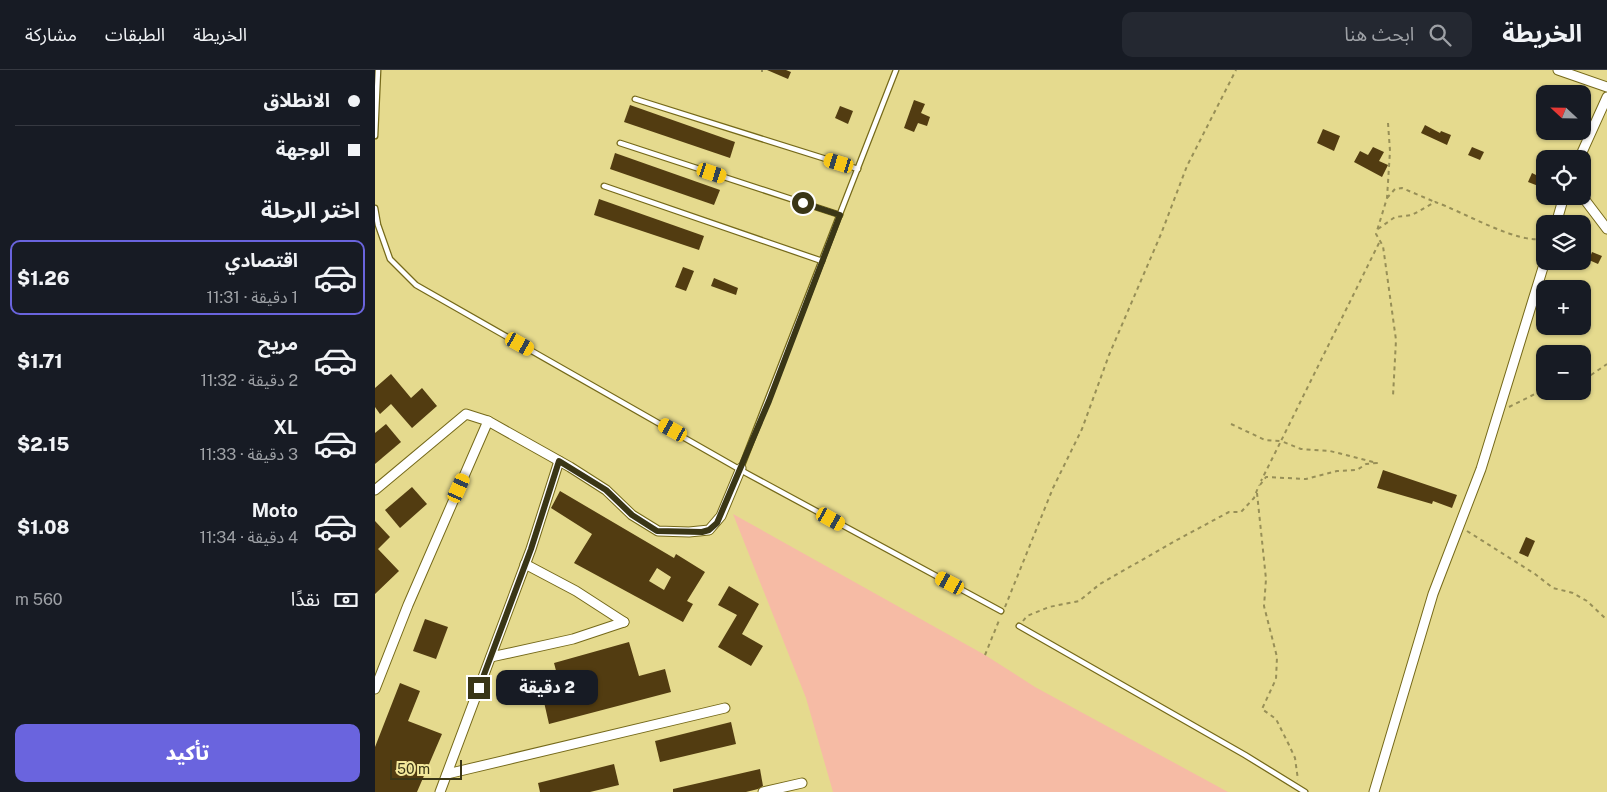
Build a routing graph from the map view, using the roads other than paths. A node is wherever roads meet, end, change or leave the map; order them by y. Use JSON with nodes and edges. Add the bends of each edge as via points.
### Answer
{"nodes":[{"id":1,"x":378,"y":70,"type":"edge"},
{"id":2,"x":896,"y":70,"type":"edge"},
{"id":3,"x":1558,"y":70,"type":"edge"},
{"id":4,"x":1607,"y":87,"type":"edge"},
{"id":5,"x":1607,"y":97,"type":"edge"},
{"id":6,"x":635,"y":99,"type":"dead end"},
{"id":7,"x":375,"y":136,"type":"edge"},
{"id":8,"x":620,"y":143,"type":"dead end"},
{"id":9,"x":1583,"y":150,"type":"edge"},
{"id":10,"x":858,"y":168,"type":"junction"},
{"id":11,"x":604,"y":186,"type":"dead end"},
{"id":12,"x":1589,"y":205,"type":"edge"},
{"id":13,"x":375,"y":208,"type":"edge"},
{"id":14,"x":840,"y":215,"type":"junction"},
{"id":15,"x":1607,"y":229,"type":"edge"},
{"id":16,"x":822,"y":262,"type":"junction"},
{"id":17,"x":1542,"y":270,"type":"edge"},
{"id":18,"x":489,"y":421,"type":"junction"},
{"id":19,"x":559,"y":461,"type":"junction"},
{"id":20,"x":741,"y":468,"type":"junction"},
{"id":21,"x":375,"y":490,"type":"edge"},
{"id":22,"x":525,"y":564,"type":"junction"},
{"id":23,"x":1001,"y":611,"type":"dead end"},
{"id":24,"x":1019,"y":626,"type":"road end"},
{"id":25,"x":491,"y":657,"type":"junction"},
{"id":26,"x":375,"y":689,"type":"edge"},
{"id":27,"x":725,"y":708,"type":"dead end"},
{"id":28,"x":447,"y":774,"type":"junction"},
{"id":29,"x":802,"y":783,"type":"dead end"},
{"id":30,"x":440,"y":792,"type":"edge"},
{"id":31,"x":763,"y":792,"type":"edge"},
{"id":32,"x":1305,"y":792,"type":"edge"},
{"id":33,"x":1374,"y":792,"type":"edge"}],
"edges":[{"from":1,"to":7,"type":"lane"},
{"from":2,"to":10,"type":"lane"},
{"from":3,"to":4,"type":"street"},
{"from":5,"to":9,"type":"street"},
{"from":6,"to":10,"type":"lane"},
{"from":8,"to":14,"type":"lane"},
{"from":10,"to":14,"type":"lane"},
{"from":11,"to":16,"type":"lane"},
{"from":12,"to":15,"type":"street"},
{"from":13,"to":20,"type":"lane","via":[[390,258],[416,285]]},
{"from":14,"to":16,"type":"lane"},
{"from":16,"to":20,"type":"lane"},
{"from":17,"to":33,"type":"street","via":[[1499,411],[1433,594]]},
{"from":18,"to":19,"type":"street"},
{"from":18,"to":21,"type":"street","via":[[466,414]]},
{"from":18,"to":26,"type":"street","via":[[408,604]]},
{"from":19,"to":20,"type":"street","via":[[606,490],[632,515],[657,531],[709,530],[717,523]]},
{"from":19,"to":22,"type":"street"},
{"from":20,"to":23,"type":"lane"},
{"from":22,"to":25,"type":"street"},
{"from":22,"to":25,"type":"street","via":[[624,622],[573,639]]},
{"from":24,"to":32,"type":"lane"},
{"from":25,"to":28,"type":"street"},
{"from":27,"to":28,"type":"street"},
{"from":28,"to":30,"type":"street"},
{"from":29,"to":31,"type":"street"}]}
